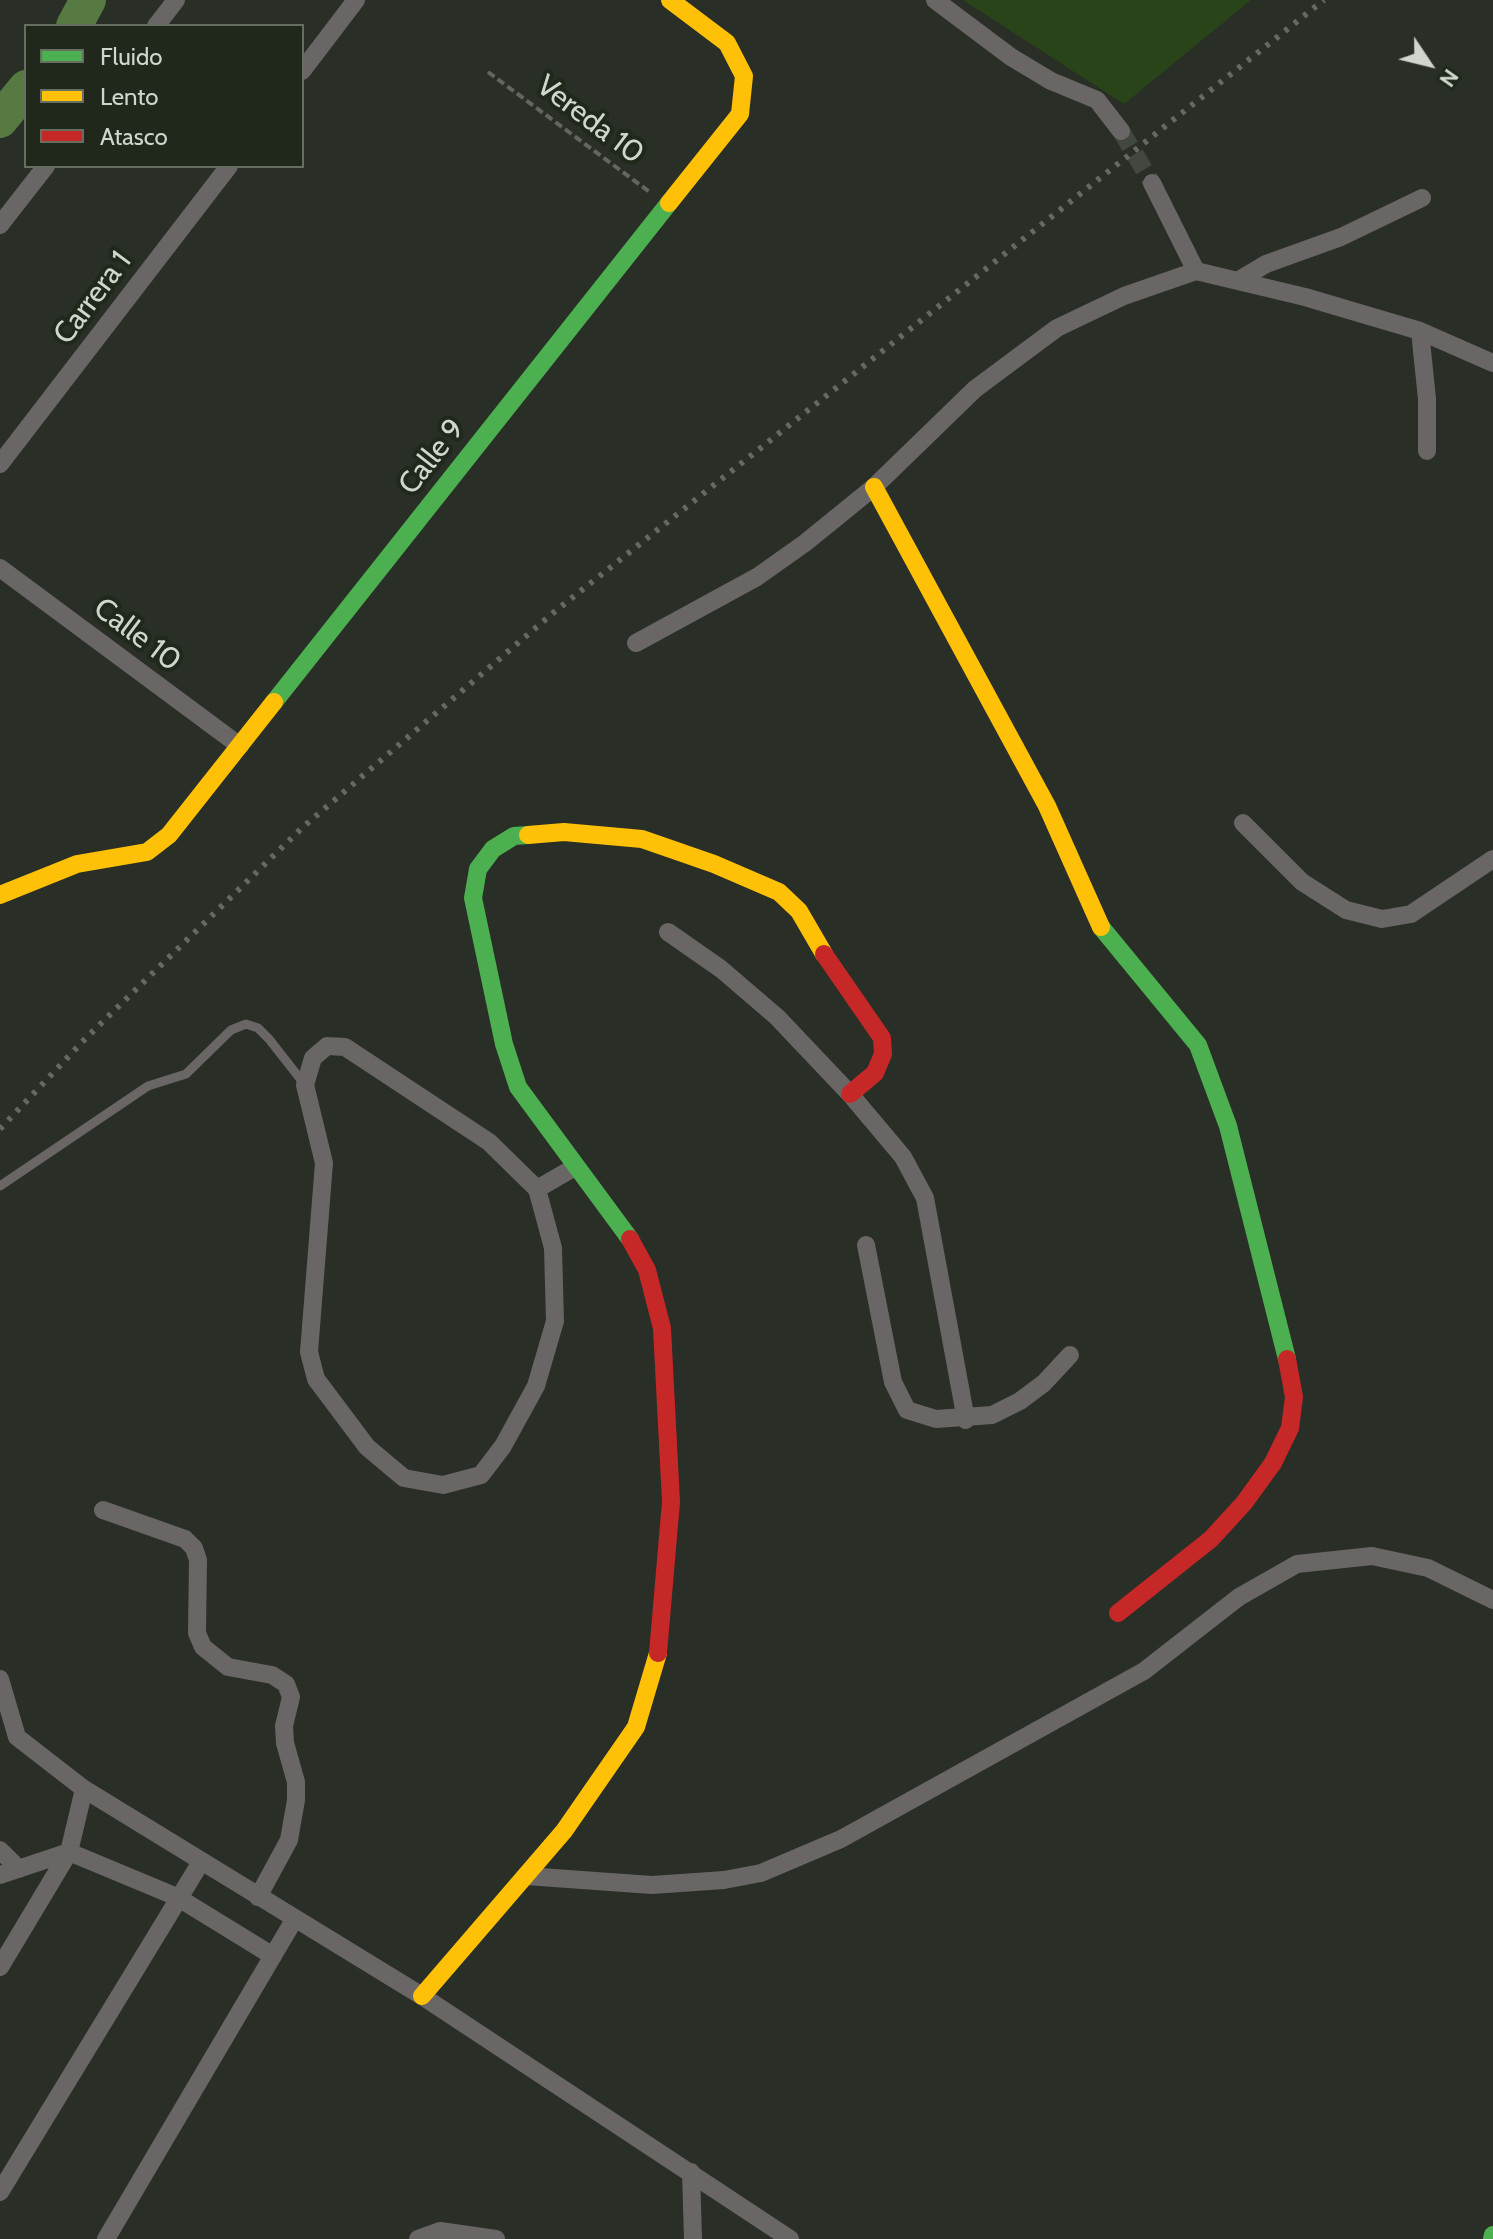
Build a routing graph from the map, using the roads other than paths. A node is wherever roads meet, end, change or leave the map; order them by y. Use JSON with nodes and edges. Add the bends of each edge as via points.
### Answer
{"nodes":[{"id":1,"x":176,"y":0,"type":"edge"},
{"id":2,"x":356,"y":0,"type":"edge"},
{"id":3,"x":670,"y":0,"type":"edge"},
{"id":4,"x":935,"y":0,"type":"edge"},
{"id":5,"x":158,"y":24,"type":"edge"},
{"id":6,"x":304,"y":68,"type":"edge"},
{"id":7,"x":1121,"y":131,"type":"tunnel mouth"},
{"id":8,"x":44,"y":168,"type":"edge"},
{"id":9,"x":227,"y":168,"type":"edge"},
{"id":10,"x":1152,"y":183,"type":"tunnel mouth"},
{"id":11,"x":1422,"y":198,"type":"dead end"},
{"id":12,"x":0,"y":225,"type":"edge"},
{"id":13,"x":1196,"y":271,"type":"junction"},
{"id":14,"x":1239,"y":280,"type":"junction"},
{"id":15,"x":1420,"y":331,"type":"junction"},
{"id":16,"x":1493,"y":363,"type":"edge"},
{"id":17,"x":1427,"y":451,"type":"dead end"},
{"id":18,"x":0,"y":464,"type":"edge"},
{"id":19,"x":874,"y":487,"type":"junction"},
{"id":20,"x":0,"y":568,"type":"edge"},
{"id":21,"x":636,"y":643,"type":"dead end"},
{"id":22,"x":240,"y":746,"type":"junction"},
{"id":23,"x":1243,"y":823,"type":"dead end"},
{"id":24,"x":1493,"y":859,"type":"edge"},
{"id":25,"x":0,"y":895,"type":"edge"},
{"id":26,"x":668,"y":932,"type":"dead end"},
{"id":27,"x":305,"y":1085,"type":"junction"},
{"id":28,"x":850,"y":1094,"type":"junction"},
{"id":29,"x":575,"y":1167,"type":"junction"},
{"id":30,"x":0,"y":1186,"type":"edge"},
{"id":31,"x":537,"y":1189,"type":"junction"},
{"id":32,"x":866,"y":1245,"type":"dead end"},
{"id":33,"x":1070,"y":1355,"type":"dead end"},
{"id":34,"x":966,"y":1420,"type":"junction"},
{"id":35,"x":103,"y":1510,"type":"dead end"},
{"id":36,"x":1493,"y":1600,"type":"edge"},
{"id":37,"x":1118,"y":1613,"type":"dead end"},
{"id":38,"x":0,"y":1679,"type":"edge"},
{"id":39,"x":0,"y":1722,"type":"edge"},
{"id":40,"x":17,"y":1737,"type":"junction"},
{"id":41,"x":84,"y":1789,"type":"junction"},
{"id":42,"x":0,"y":1850,"type":"edge"},
{"id":43,"x":69,"y":1852,"type":"junction"},
{"id":44,"x":201,"y":1862,"type":"junction"},
{"id":45,"x":19,"y":1869,"type":"junction"},
{"id":46,"x":0,"y":1875,"type":"edge"},
{"id":47,"x":526,"y":1876,"type":"junction"},
{"id":48,"x":177,"y":1897,"type":"junction"},
{"id":49,"x":258,"y":1897,"type":"junction"},
{"id":50,"x":294,"y":1920,"type":"junction"},
{"id":51,"x":273,"y":1956,"type":"junction"},
{"id":52,"x":0,"y":1967,"type":"edge"},
{"id":53,"x":422,"y":1996,"type":"junction"},
{"id":54,"x":691,"y":2172,"type":"junction"},
{"id":55,"x":0,"y":2192,"type":"edge"},
{"id":56,"x":106,"y":2239,"type":"edge"},
{"id":57,"x":418,"y":2239,"type":"edge"},
{"id":58,"x":496,"y":2239,"type":"edge"},
{"id":59,"x":693,"y":2239,"type":"edge"},
{"id":60,"x":790,"y":2239,"type":"edge"}],
"edges":[{"from":1,"to":5,"type":"street"},
{"from":2,"to":6,"type":"street"},
{"from":3,"to":22,"type":"street","name":"Calle 9","via":[[727,43],[744,76],[740,114]]},
{"from":4,"to":7,"type":"street","via":[[1011,57],[1097,100]]},
{"from":8,"to":12,"type":"street"},
{"from":9,"to":18,"type":"street","name":"Carrera 1"},
{"from":10,"to":13,"type":"street"},
{"from":11,"to":14,"type":"street"},
{"from":13,"to":14,"type":"street"},
{"from":13,"to":19,"type":"street","via":[[1124,296],[1057,328],[975,389]]},
{"from":14,"to":15,"type":"street"},
{"from":15,"to":16,"type":"street"},
{"from":15,"to":17,"type":"street"},
{"from":19,"to":21,"type":"street","via":[[757,577]]},
{"from":19,"to":37,"type":"street","via":[[1047,806],[1103,931],[1198,1045],[1228,1126],[1287,1359],[1294,1397],[1290,1428],[1273,1463],[1211,1539]]},
{"from":20,"to":22,"type":"street","name":"Calle 10"},
{"from":22,"to":25,"type":"street","name":"Calle 9","via":[[169,835],[147,852],[77,864]]},
{"from":23,"to":24,"type":"street","via":[[1302,882],[1346,910],[1382,919],[1411,914]]},
{"from":26,"to":28,"type":"street","via":[[777,1017]]},
{"from":27,"to":30,"type":"lane","via":[[269,1039],[246,1024],[231,1030],[186,1074],[148,1086]]},
{"from":27,"to":31,"type":"street","via":[[313,1058],[327,1046],[345,1047],[489,1142]]},
{"from":27,"to":31,"type":"street","via":[[324,1163],[309,1352],[324,1391],[367,1447],[404,1478],[443,1485],[481,1475],[536,1386],[555,1321],[553,1248]]},
{"from":28,"to":29,"type":"street","via":[[875,1073],[883,1054],[882,1038],[835,974],[799,911],[779,892],[642,839],[564,832],[514,836],[493,849],[478,869],[473,898],[510,1066],[518,1087]]},
{"from":28,"to":34,"type":"street","via":[[903,1157],[925,1198]]},
{"from":29,"to":31,"type":"street"},
{"from":29,"to":47,"type":"street","via":[[618,1219],[647,1270],[662,1328],[670,1517],[661,1643],[636,1727]]},
{"from":32,"to":34,"type":"street","via":[[899,1400],[919,1415]]},
{"from":33,"to":34,"type":"street","via":[[1020,1401]]},
{"from":35,"to":49,"type":"street","via":[[185,1539],[198,1560],[197,1633],[203,1647],[228,1667],[272,1675],[286,1684],[291,1697],[285,1743],[296,1800],[289,1840]]},
{"from":36,"to":47,"type":"street","via":[[1428,1568],[1372,1556],[1297,1564],[1239,1597],[1144,1671],[841,1839],[761,1873],[652,1885]]},
{"from":38,"to":40,"type":"street"},
{"from":39,"to":40,"type":"street"},
{"from":40,"to":41,"type":"street"},
{"from":41,"to":43,"type":"street"},
{"from":41,"to":44,"type":"street"},
{"from":42,"to":45,"type":"street"},
{"from":43,"to":45,"type":"street"},
{"from":43,"to":48,"type":"street"},
{"from":43,"to":52,"type":"street"},
{"from":44,"to":48,"type":"street"},
{"from":44,"to":49,"type":"street"},
{"from":45,"to":46,"type":"street"},
{"from":47,"to":53,"type":"street"},
{"from":48,"to":51,"type":"street"},
{"from":48,"to":55,"type":"street"},
{"from":49,"to":50,"type":"street"},
{"from":50,"to":51,"type":"street"},
{"from":50,"to":53,"type":"street"},
{"from":51,"to":56,"type":"street"},
{"from":53,"to":54,"type":"street"},
{"from":54,"to":59,"type":"street"},
{"from":54,"to":60,"type":"street"},
{"from":57,"to":58,"type":"street","via":[[440,2231]]}]}
